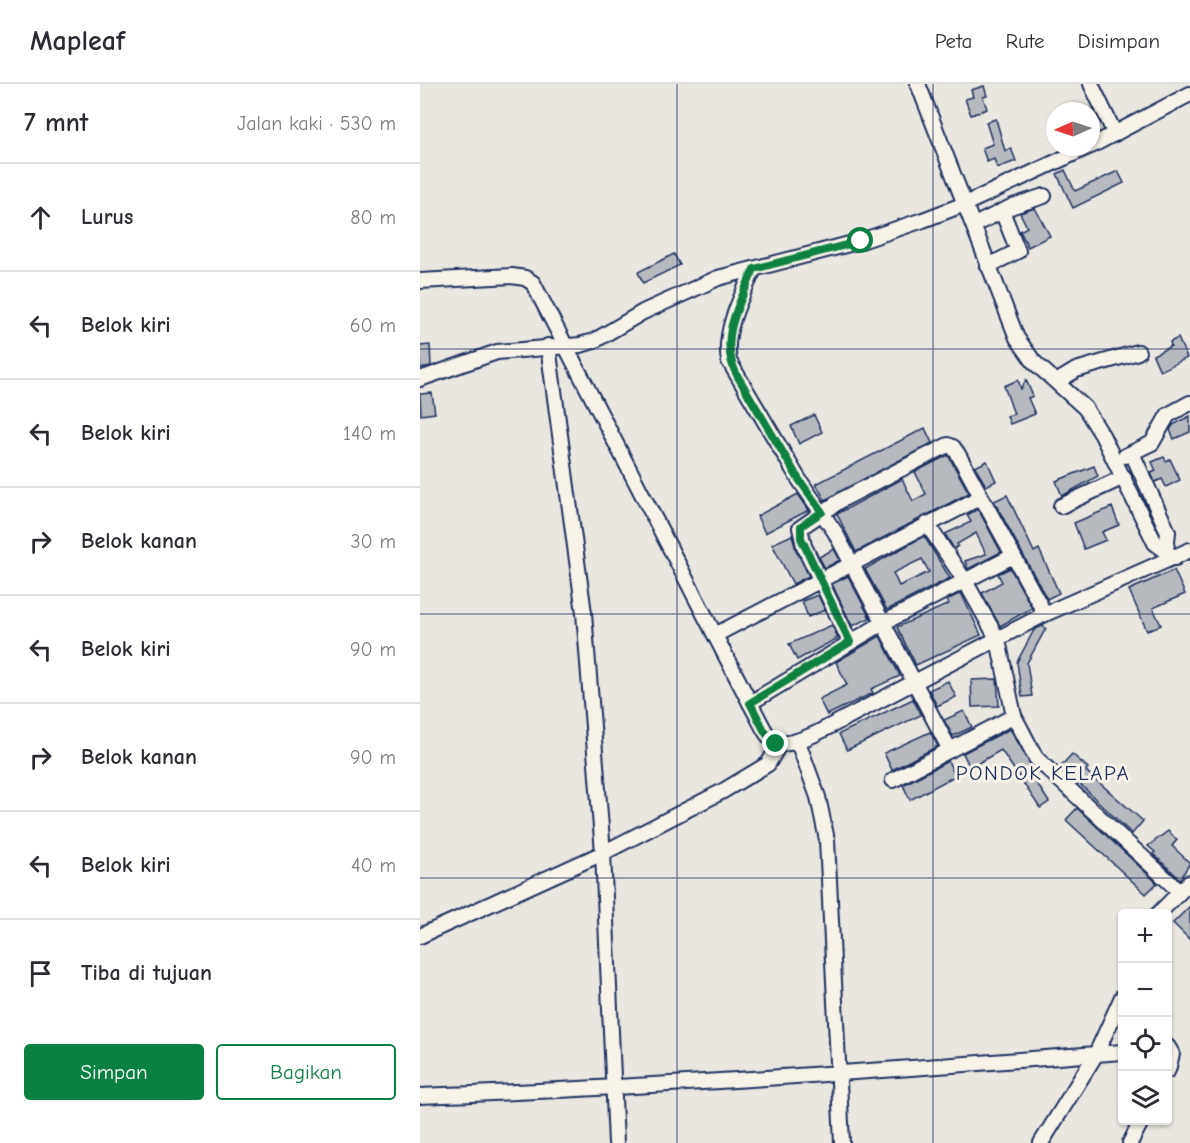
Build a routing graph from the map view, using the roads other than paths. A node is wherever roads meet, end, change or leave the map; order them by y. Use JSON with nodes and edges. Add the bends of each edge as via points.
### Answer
{"nodes":[{"id":1,"x":918,"y":84,"type":"edge"},
{"id":2,"x":1091,"y":84,"type":"edge"},
{"id":3,"x":1190,"y":94,"type":"edge"},
{"id":4,"x":1115,"y":134,"type":"junction"},
{"id":5,"x":1100,"y":141,"type":"edge"},
{"id":6,"x":1068,"y":156,"type":"edge"},
{"id":7,"x":1044,"y":196,"type":"dead end"},
{"id":8,"x":965,"y":204,"type":"junction"},
{"id":9,"x":1007,"y":208,"type":"junction"},
{"id":10,"x":974,"y":225,"type":"junction"},
{"id":11,"x":988,"y":266,"type":"junction"},
{"id":12,"x":754,"y":269,"type":"junction"},
{"id":13,"x":420,"y":281,"type":"edge"},
{"id":14,"x":566,"y":345,"type":"junction"},
{"id":15,"x":548,"y":346,"type":"junction"},
{"id":16,"x":1138,"y":352,"type":"dead end"},
{"id":17,"x":420,"y":380,"type":"edge"},
{"id":18,"x":1058,"y":381,"type":"junction"},
{"id":19,"x":1190,"y":404,"type":"edge"},
{"id":20,"x":1132,"y":453,"type":"junction"},
{"id":21,"x":1115,"y":461,"type":"junction"},
{"id":22,"x":1124,"y":477,"type":"junction"},
{"id":23,"x":1151,"y":493,"type":"junction"},
{"id":24,"x":981,"y":497,"type":"junction"},
{"id":25,"x":1135,"y":501,"type":"junction"},
{"id":26,"x":1061,"y":506,"type":"dead end"},
{"id":27,"x":822,"y":512,"type":"junction"},
{"id":28,"x":927,"y":524,"type":"junction"},
{"id":29,"x":1165,"y":550,"type":"junction"},
{"id":30,"x":1190,"y":550,"type":"edge"},
{"id":31,"x":1013,"y":556,"type":"junction"},
{"id":32,"x":852,"y":564,"type":"junction"},
{"id":33,"x":1150,"y":568,"type":"junction"},
{"id":34,"x":965,"y":580,"type":"junction"},
{"id":35,"x":821,"y":581,"type":"junction"},
{"id":36,"x":1045,"y":614,"type":"junction"},
{"id":37,"x":883,"y":623,"type":"junction"},
{"id":38,"x":715,"y":635,"type":"junction"},
{"id":39,"x":998,"y":640,"type":"junction"},
{"id":40,"x":850,"y":642,"type":"junction"},
{"id":41,"x":915,"y":683,"type":"junction"},
{"id":42,"x":750,"y":703,"type":"junction"},
{"id":43,"x":1014,"y":716,"type":"junction"},
{"id":44,"x":798,"y":742,"type":"junction"},
{"id":45,"x":779,"y":745,"type":"junction"},
{"id":46,"x":950,"y":750,"type":"junction"},
{"id":47,"x":893,"y":780,"type":"dead end"},
{"id":48,"x":603,"y":853,"type":"junction"},
{"id":49,"x":1185,"y":887,"type":"edge"},
{"id":50,"x":1163,"y":909,"type":"edge"},
{"id":51,"x":422,"y":933,"type":"edge"},
{"id":52,"x":1118,"y":1006,"type":"edge"},
{"id":53,"x":1118,"y":1052,"type":"edge"},
{"id":54,"x":1096,"y":1054,"type":"junction"},
{"id":55,"x":840,"y":1075,"type":"junction"},
{"id":56,"x":612,"y":1089,"type":"junction"},
{"id":57,"x":420,"y":1096,"type":"edge"},
{"id":58,"x":1139,"y":1125,"type":"edge"},
{"id":59,"x":616,"y":1143,"type":"edge"},
{"id":60,"x":842,"y":1143,"type":"edge"},
{"id":61,"x":1041,"y":1143,"type":"edge"},
{"id":62,"x":1130,"y":1143,"type":"edge"}],
"edges":[{"from":1,"to":8,"type":"street"},
{"from":2,"to":4,"type":"street"},
{"from":3,"to":4,"type":"street"},
{"from":4,"to":5,"type":"street"},
{"from":6,"to":8,"type":"street"},
{"from":7,"to":9,"type":"street"},
{"from":8,"to":10,"type":"street"},
{"from":8,"to":12,"type":"street","via":[[861,241]]},
{"from":9,"to":10,"type":"street"},
{"from":9,"to":11,"type":"street","via":[[1018,251]]},
{"from":10,"to":11,"type":"street"},
{"from":11,"to":18,"type":"street","via":[[1017,338],[1034,362]]},
{"from":12,"to":14,"type":"street","via":[[695,288],[594,341]]},
{"from":12,"to":27,"type":"street","via":[[731,328],[729,361]]},
{"from":13,"to":14,"type":"street","via":[[525,278],[542,298]]},
{"from":14,"to":15,"type":"street"},
{"from":14,"to":38,"type":"street"},
{"from":15,"to":17,"type":"street","via":[[486,355]]},
{"from":15,"to":48,"type":"street","via":[[584,613]]},
{"from":16,"to":18,"type":"street","via":[[1076,370]]},
{"from":18,"to":21,"type":"street","via":[[1089,414]]},
{"from":19,"to":20,"type":"street","via":[[1168,415],[1152,443]]},
{"from":20,"to":21,"type":"street"},
{"from":20,"to":23,"type":"street"},
{"from":21,"to":22,"type":"street"},
{"from":22,"to":25,"type":"street"},
{"from":22,"to":26,"type":"street"},
{"from":23,"to":25,"type":"street"},
{"from":23,"to":29,"type":"street","via":[[1169,536]]},
{"from":24,"to":27,"type":"street","via":[[950,445]]},
{"from":24,"to":28,"type":"street"},
{"from":24,"to":31,"type":"street"},
{"from":25,"to":29,"type":"street"},
{"from":27,"to":32,"type":"street"},
{"from":27,"to":35,"type":"street","via":[[799,531]]},
{"from":28,"to":32,"type":"street"},
{"from":28,"to":34,"type":"street"},
{"from":29,"to":30,"type":"street"},
{"from":29,"to":33,"type":"street"},
{"from":29,"to":33,"type":"street"},
{"from":31,"to":34,"type":"street"},
{"from":31,"to":36,"type":"street"},
{"from":32,"to":35,"type":"street"},
{"from":32,"to":37,"type":"street"},
{"from":33,"to":36,"type":"street"},
{"from":34,"to":37,"type":"street"},
{"from":34,"to":39,"type":"street"},
{"from":35,"to":38,"type":"street"},
{"from":35,"to":40,"type":"street"},
{"from":36,"to":39,"type":"street"},
{"from":37,"to":40,"type":"street"},
{"from":37,"to":41,"type":"street"},
{"from":38,"to":42,"type":"street"},
{"from":39,"to":41,"type":"street"},
{"from":39,"to":43,"type":"street"},
{"from":40,"to":42,"type":"street"},
{"from":41,"to":44,"type":"street"},
{"from":41,"to":46,"type":"street"},
{"from":42,"to":45,"type":"street","via":[[770,739]]},
{"from":43,"to":46,"type":"street"},
{"from":43,"to":49,"type":"street","via":[[1046,769]]},
{"from":44,"to":45,"type":"street"},
{"from":44,"to":55,"type":"street","via":[[818,797],[827,840]]},
{"from":45,"to":48,"type":"street","via":[[768,764],[743,780]]},
{"from":46,"to":47,"type":"street"},
{"from":48,"to":51,"type":"street"},
{"from":48,"to":56,"type":"street"},
{"from":49,"to":50,"type":"street"},
{"from":52,"to":54,"type":"street"},
{"from":53,"to":54,"type":"street"},
{"from":54,"to":55,"type":"street"},
{"from":54,"to":61,"type":"street"},
{"from":55,"to":56,"type":"street"},
{"from":55,"to":60,"type":"street"},
{"from":56,"to":57,"type":"street"},
{"from":56,"to":59,"type":"street"},
{"from":58,"to":62,"type":"street"}]}
